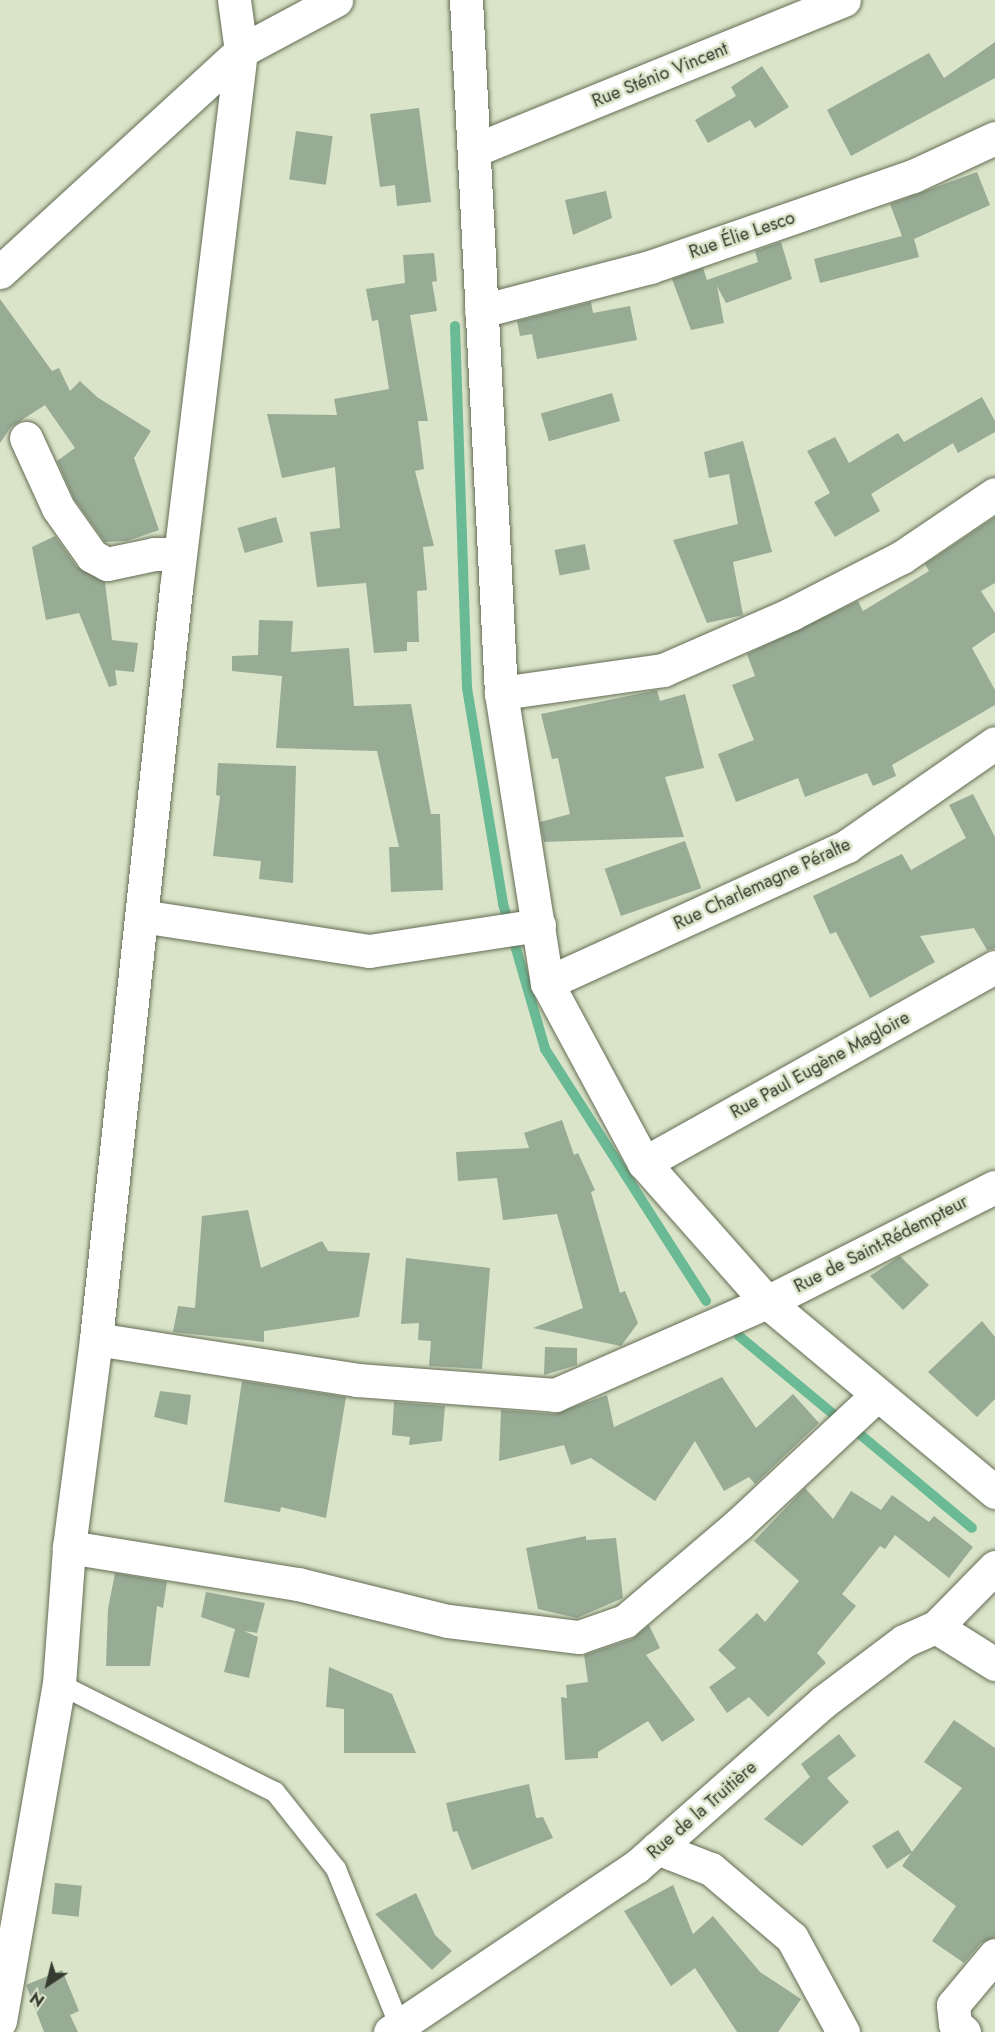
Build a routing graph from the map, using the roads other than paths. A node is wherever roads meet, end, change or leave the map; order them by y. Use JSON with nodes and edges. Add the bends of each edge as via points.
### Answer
{"nodes":[{"id":1,"x":234,"y":0,"type":"edge"},
{"id":2,"x":336,"y":0,"type":"edge"},
{"id":3,"x":466,"y":0,"type":"edge"},
{"id":4,"x":844,"y":0,"type":"edge"},
{"id":5,"x":241,"y":51,"type":"junction"},
{"id":6,"x":995,"y":138,"type":"edge"},
{"id":7,"x":477,"y":149,"type":"junction"},
{"id":8,"x":0,"y":272,"type":"edge"},
{"id":9,"x":481,"y":310,"type":"junction"},
{"id":10,"x":26,"y":438,"type":"dead end"},
{"id":11,"x":995,"y":495,"type":"edge"},
{"id":12,"x":180,"y":554,"type":"junction"},
{"id":13,"x":501,"y":693,"type":"junction"},
{"id":14,"x":995,"y":743,"type":"edge"},
{"id":15,"x":141,"y":916,"type":"junction"},
{"id":16,"x":539,"y":925,"type":"junction"},
{"id":17,"x":995,"y":967,"type":"edge"},
{"id":18,"x":547,"y":983,"type":"junction"},
{"id":19,"x":644,"y":1163,"type":"junction"},
{"id":20,"x":995,"y":1187,"type":"edge"},
{"id":21,"x":767,"y":1302,"type":"junction"},
{"id":22,"x":96,"y":1339,"type":"junction"},
{"id":23,"x":876,"y":1396,"type":"junction"},
{"id":24,"x":995,"y":1492,"type":"edge"},
{"id":25,"x":69,"y":1547,"type":"junction"},
{"id":26,"x":995,"y":1566,"type":"edge"},
{"id":27,"x":936,"y":1627,"type":"junction"},
{"id":28,"x":995,"y":1665,"type":"edge"},
{"id":29,"x":59,"y":1684,"type":"junction"},
{"id":30,"x":657,"y":1848,"type":"junction"},
{"id":31,"x":995,"y":1954,"type":"edge"},
{"id":32,"x":0,"y":2021,"type":"edge"},
{"id":33,"x":394,"y":2028,"type":"edge"},
{"id":34,"x":843,"y":2032,"type":"edge"},
{"id":35,"x":964,"y":2032,"type":"edge"}],
"edges":[{"from":1,"to":5,"type":"street"},
{"from":2,"to":5,"type":"street"},
{"from":3,"to":7,"type":"street"},
{"from":4,"to":7,"type":"street","name":"Rue Sténio Vincent"},
{"from":5,"to":8,"type":"street"},
{"from":5,"to":12,"type":"street"},
{"from":6,"to":9,"type":"street","name":"Rue Élie Lesco","via":[[913,176],[650,267]]},
{"from":7,"to":9,"type":"street"},
{"from":9,"to":13,"type":"street"},
{"from":10,"to":12,"type":"street","via":[[58,508],[92,556],[107,564],[154,554]]},
{"from":11,"to":13,"type":"street","via":[[902,557],[791,614],[663,670]]},
{"from":12,"to":15,"type":"street"},
{"from":13,"to":16,"type":"street"},
{"from":14,"to":18,"type":"street","name":"Rue Charlemagne Péralte","via":[[847,846]]},
{"from":15,"to":16,"type":"street","via":[[369,951]]},
{"from":15,"to":22,"type":"street"},
{"from":16,"to":18,"type":"street"},
{"from":17,"to":19,"type":"street","name":"Rue Paul Eugène Magloire"},
{"from":18,"to":19,"type":"street"},
{"from":19,"to":21,"type":"street"},
{"from":20,"to":21,"type":"street","name":"Rue de Saint-Rédempteur"},
{"from":21,"to":22,"type":"street","name":"Rue de Saint-Rédempteur","via":[[555,1395],[357,1380]]},
{"from":21,"to":23,"type":"street"},
{"from":22,"to":25,"type":"street"},
{"from":23,"to":24,"type":"street"},
{"from":23,"to":25,"type":"street","via":[[739,1524],[625,1621],[579,1636],[448,1621],[298,1584]]},
{"from":25,"to":29,"type":"street"},
{"from":26,"to":27,"type":"street","name":"Rue de la Truitière"},
{"from":27,"to":28,"type":"street"},
{"from":27,"to":30,"type":"street","name":"Rue de la Truitière","via":[[904,1641],[823,1702]]},
{"from":29,"to":32,"type":"street"},
{"from":29,"to":33,"type":"lane","via":[[275,1792],[336,1869]]},
{"from":30,"to":33,"type":"street","name":"Rue de la Truitière","via":[[636,1867]]},
{"from":30,"to":34,"type":"street","via":[[711,1869],[792,1938]]},
{"from":31,"to":35,"type":"street","via":[[953,2005],[955,2024]]}]}
